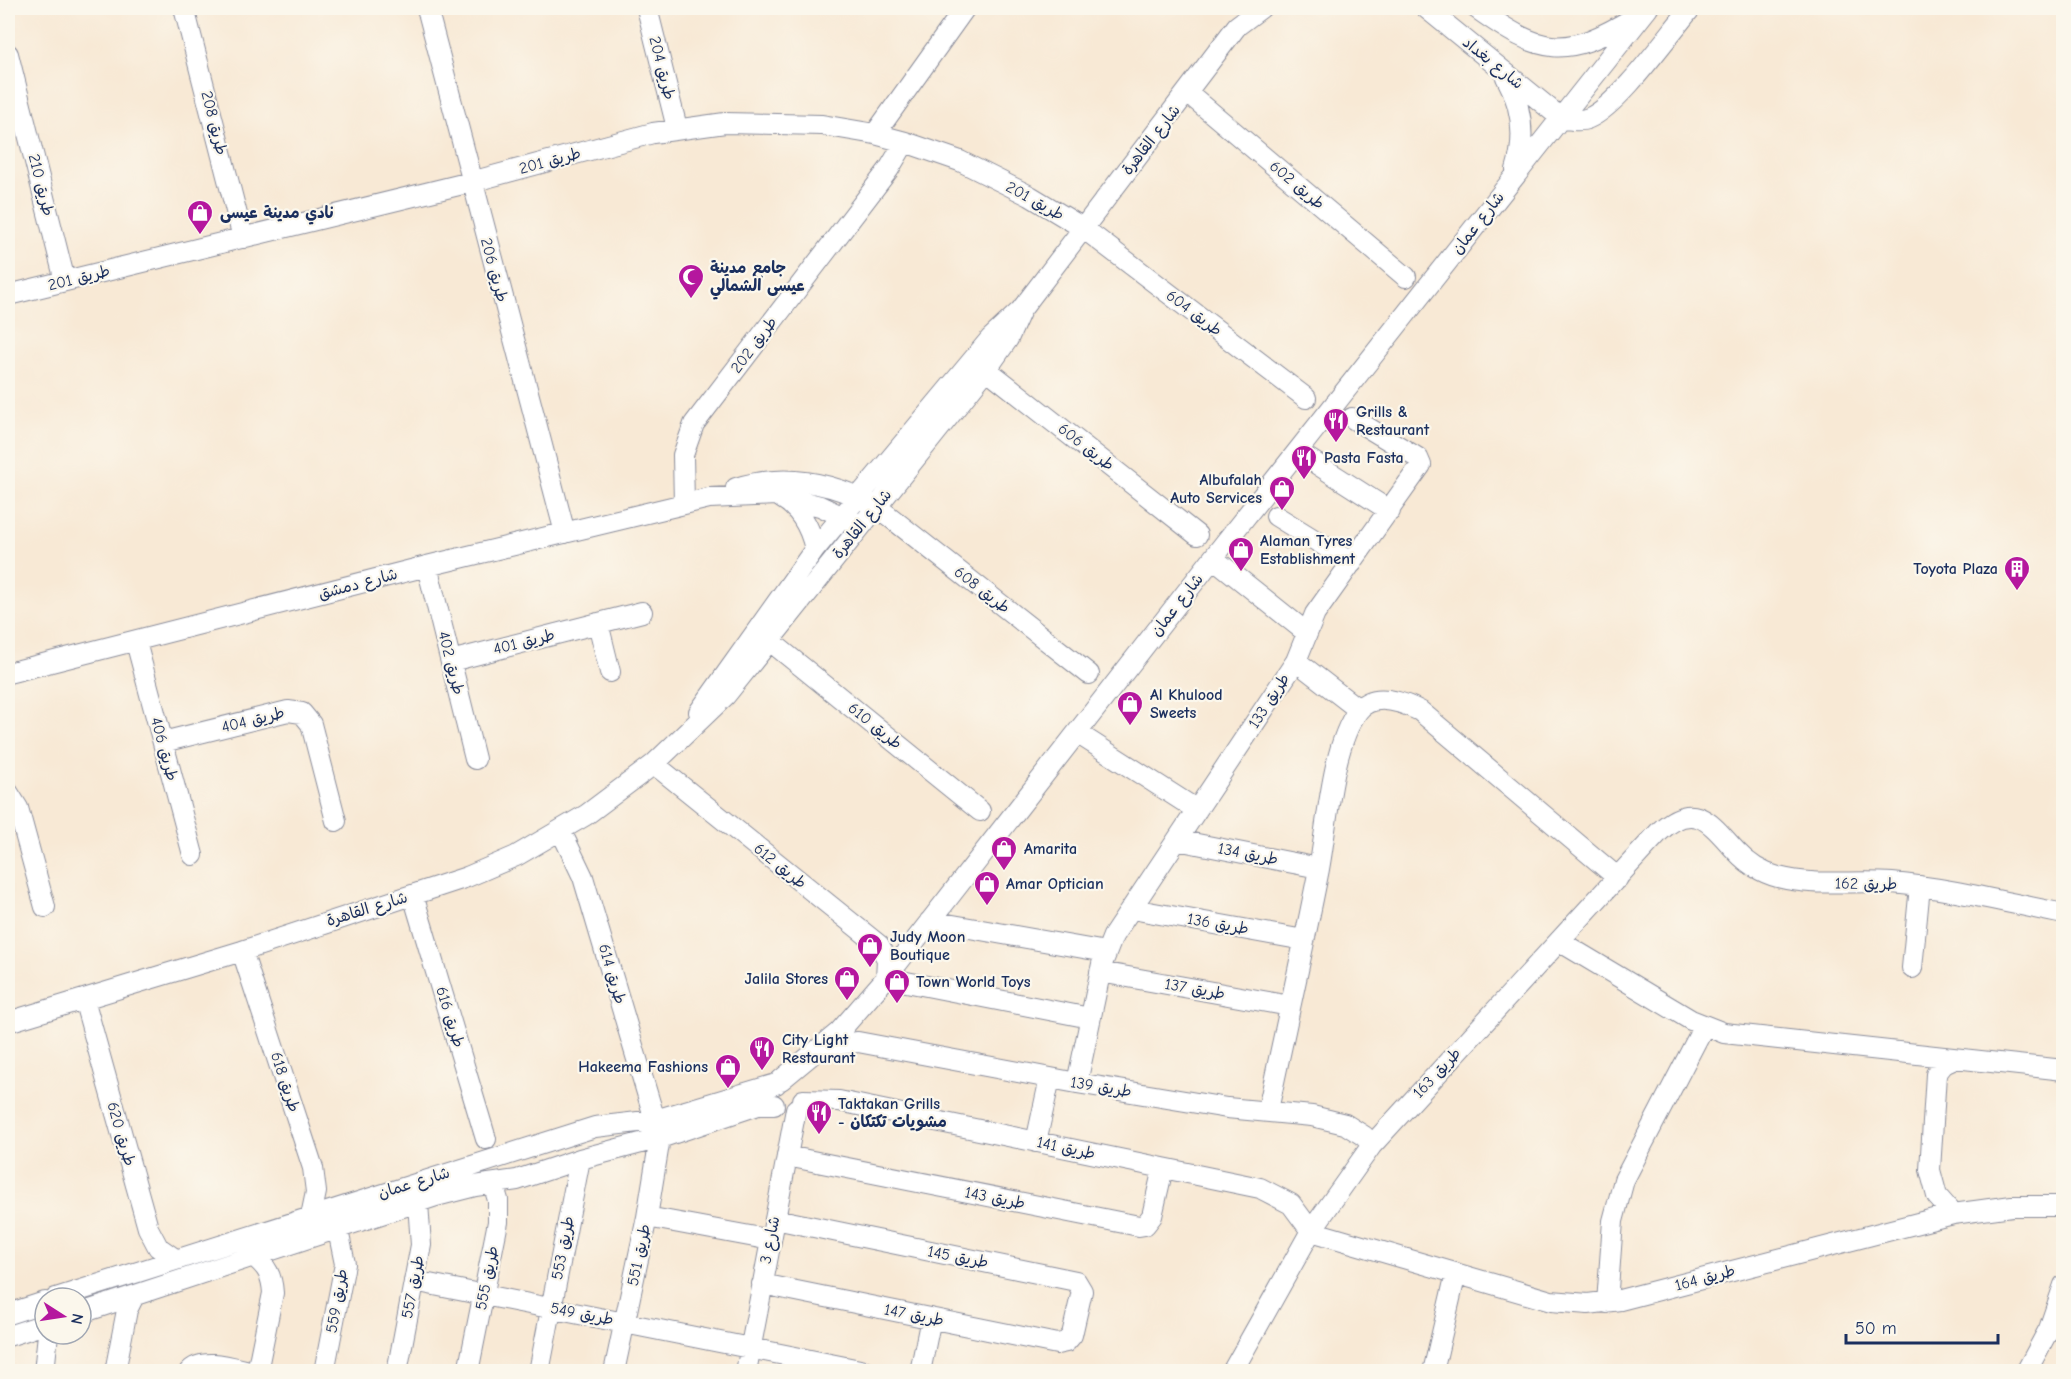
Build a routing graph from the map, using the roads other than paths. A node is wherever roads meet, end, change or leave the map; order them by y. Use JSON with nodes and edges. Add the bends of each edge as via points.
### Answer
{"nodes":[{"id":1,"x":184,"y":8,"type":"edge"},
{"id":2,"x":427,"y":8,"type":"edge"},
{"id":3,"x":646,"y":8,"type":"edge"},
{"id":4,"x":965,"y":8,"type":"edge"},
{"id":5,"x":1261,"y":8,"type":"edge"},
{"id":6,"x":1426,"y":8,"type":"edge"},
{"id":7,"x":1476,"y":8,"type":"edge"},
{"id":8,"x":1691,"y":8,"type":"edge"},
{"id":9,"x":1646,"y":9,"type":"edge"},
{"id":10,"x":1240,"y":17,"type":"edge"},
{"id":11,"x":8,"y":54,"type":"edge"},
{"id":12,"x":1503,"y":72,"type":"junction"},
{"id":13,"x":1188,"y":93,"type":"junction"},
{"id":14,"x":1561,"y":118,"type":"junction"},
{"id":15,"x":677,"y":128,"type":"junction"},
{"id":16,"x":874,"y":134,"type":"junction"},
{"id":17,"x":905,"y":142,"type":"junction"},
{"id":18,"x":1514,"y":177,"type":"junction"},
{"id":19,"x":471,"y":182,"type":"junction"},
{"id":20,"x":1083,"y":228,"type":"junction"},
{"id":21,"x":243,"y":238,"type":"junction"},
{"id":22,"x":1406,"y":277,"type":"dead end"},
{"id":23,"x":65,"y":281,"type":"junction"},
{"id":24,"x":8,"y":295,"type":"edge"},
{"id":25,"x":980,"y":364,"type":"junction"},
{"id":26,"x":1305,"y":398,"type":"dead end"},
{"id":27,"x":1352,"y":418,"type":"dead end"},
{"id":28,"x":1298,"y":452,"type":"junction"},
{"id":29,"x":777,"y":495,"type":"junction"},
{"id":30,"x":709,"y":498,"type":"junction"},
{"id":31,"x":868,"y":502,"type":"junction"},
{"id":32,"x":684,"y":504,"type":"junction"},
{"id":33,"x":1390,"y":511,"type":"junction"},
{"id":34,"x":1276,"y":516,"type":"dead end"},
{"id":35,"x":852,"y":521,"type":"junction"},
{"id":36,"x":565,"y":533,"type":"junction"},
{"id":37,"x":1197,"y":535,"type":"dead end"},
{"id":38,"x":815,"y":549,"type":"junction"},
{"id":39,"x":1213,"y":558,"type":"junction"},
{"id":40,"x":1352,"y":563,"type":"junction"},
{"id":41,"x":427,"y":566,"type":"junction"},
{"id":42,"x":642,"y":612,"type":"dead end"},
{"id":43,"x":598,"y":624,"type":"junction"},
{"id":44,"x":1307,"y":633,"type":"junction"},
{"id":45,"x":770,"y":641,"type":"junction"},
{"id":46,"x":136,"y":642,"type":"junction"},
{"id":47,"x":451,"y":661,"type":"junction"},
{"id":48,"x":1296,"y":661,"type":"junction"},
{"id":49,"x":610,"y":672,"type":"dead end"},
{"id":50,"x":8,"y":673,"type":"edge"},
{"id":51,"x":1089,"y":674,"type":"dead end"},
{"id":52,"x":1358,"y":710,"type":"junction"},
{"id":53,"x":691,"y":728,"type":"junction"},
{"id":54,"x":1077,"y":733,"type":"junction"},
{"id":55,"x":163,"y":742,"type":"junction"},
{"id":56,"x":475,"y":759,"type":"dead end"},
{"id":57,"x":654,"y":764,"type":"junction"},
{"id":58,"x":8,"y":792,"type":"edge"},
{"id":59,"x":1197,"y":810,"type":"junction"},
{"id":60,"x":980,"y":812,"type":"dead end"},
{"id":61,"x":1688,"y":815,"type":"joint"},
{"id":62,"x":336,"y":821,"type":"dead end"},
{"id":63,"x":561,"y":831,"type":"junction"},
{"id":64,"x":1177,"y":840,"type":"junction"},
{"id":65,"x":193,"y":855,"type":"dead end"},
{"id":66,"x":1319,"y":868,"type":"junction"},
{"id":67,"x":1618,"y":878,"type":"junction"},
{"id":68,"x":1920,"y":886,"type":"junction"},
{"id":69,"x":413,"y":895,"type":"junction"},
{"id":70,"x":45,"y":907,"type":"dead end"},
{"id":71,"x":1132,"y":909,"type":"junction"},
{"id":72,"x":2064,"y":914,"type":"edge"},
{"id":73,"x":930,"y":921,"type":"junction"},
{"id":74,"x":1304,"y":940,"type":"junction"},
{"id":75,"x":1559,"y":941,"type":"junction"},
{"id":76,"x":242,"y":951,"type":"junction"},
{"id":77,"x":1106,"y":952,"type":"junction"},
{"id":78,"x":1912,"y":968,"type":"dead end"},
{"id":79,"x":1100,"y":972,"type":"junction"},
{"id":80,"x":886,"y":978,"type":"junction"},
{"id":81,"x":84,"y":999,"type":"junction"},
{"id":82,"x":1290,"y":1006,"type":"junction"},
{"id":83,"x":1090,"y":1018,"type":"junction"},
{"id":84,"x":8,"y":1022,"type":"edge"},
{"id":85,"x":1704,"y":1026,"type":"junction"},
{"id":86,"x":824,"y":1046,"type":"junction"},
{"id":87,"x":1955,"y":1059,"type":"junction"},
{"id":88,"x":2064,"y":1070,"type":"edge"},
{"id":89,"x":1050,"y":1078,"type":"junction"},
{"id":90,"x":778,"y":1082,"type":"junction"},
{"id":91,"x":1077,"y":1083,"type":"junction"},
{"id":92,"x":774,"y":1105,"type":"junction"},
{"id":93,"x":800,"y":1105,"type":"junction"},
{"id":94,"x":1268,"y":1110,"type":"junction"},
{"id":95,"x":632,"y":1123,"type":"junction"},
{"id":96,"x":657,"y":1129,"type":"junction"},
{"id":97,"x":486,"y":1139,"type":"dead end"},
{"id":98,"x":1036,"y":1142,"type":"junction"},
{"id":99,"x":637,"y":1144,"type":"junction"},
{"id":100,"x":1372,"y":1146,"type":"junction"},
{"id":101,"x":787,"y":1156,"type":"junction"},
{"id":102,"x":580,"y":1159,"type":"junction"},
{"id":103,"x":1163,"y":1168,"type":"junction"},
{"id":104,"x":493,"y":1184,"type":"junction"},
{"id":105,"x":418,"y":1203,"type":"junction"},
{"id":106,"x":2064,"y":1206,"type":"edge"},
{"id":107,"x":1953,"y":1214,"type":"junction"},
{"id":108,"x":311,"y":1216,"type":"junction"},
{"id":109,"x":647,"y":1217,"type":"junction"},
{"id":110,"x":774,"y":1219,"type":"junction"},
{"id":111,"x":338,"y":1230,"type":"junction"},
{"id":112,"x":1311,"y":1231,"type":"junction"},
{"id":113,"x":771,"y":1240,"type":"junction"},
{"id":114,"x":253,"y":1256,"type":"junction"},
{"id":115,"x":176,"y":1259,"type":"junction"},
{"id":116,"x":1456,"y":1273,"type":"junction"},
{"id":117,"x":414,"y":1281,"type":"junction"},
{"id":118,"x":762,"y":1284,"type":"junction"},
{"id":119,"x":2064,"y":1285,"type":"edge"},
{"id":120,"x":93,"y":1286,"type":"edge"},
{"id":121,"x":483,"y":1294,"type":"junction"},
{"id":122,"x":134,"y":1296,"type":"junction"},
{"id":123,"x":1607,"y":1303,"type":"junction"},
{"id":124,"x":33,"y":1306,"type":"edge"},
{"id":125,"x":551,"y":1308,"type":"junction"},
{"id":126,"x":93,"y":1309,"type":"edge"},
{"id":127,"x":8,"y":1314,"type":"edge"},
{"id":128,"x":932,"y":1318,"type":"junction"},
{"id":129,"x":624,"y":1322,"type":"junction"},
{"id":130,"x":33,"y":1328,"type":"edge"},
{"id":131,"x":8,"y":1336,"type":"edge"},
{"id":132,"x":1066,"y":1342,"type":"joint"},
{"id":133,"x":47,"y":1346,"type":"edge"},
{"id":134,"x":750,"y":1347,"type":"junction"},
{"id":135,"x":44,"y":1371,"type":"edge"},
{"id":136,"x":115,"y":1371,"type":"edge"},
{"id":137,"x":189,"y":1371,"type":"edge"},
{"id":138,"x":255,"y":1371,"type":"edge"},
{"id":139,"x":324,"y":1371,"type":"edge"},
{"id":140,"x":397,"y":1371,"type":"edge"},
{"id":141,"x":468,"y":1371,"type":"edge"},
{"id":142,"x":539,"y":1371,"type":"edge"},
{"id":143,"x":614,"y":1371,"type":"edge"},
{"id":144,"x":746,"y":1371,"type":"edge"},
{"id":145,"x":870,"y":1371,"type":"edge"},
{"id":146,"x":920,"y":1371,"type":"edge"},
{"id":147,"x":1232,"y":1371,"type":"edge"},
{"id":148,"x":1433,"y":1371,"type":"edge"},
{"id":149,"x":2026,"y":1371,"type":"edge"}],
"edges":[{"from":1,"to":21,"type":"street","name":"طريق 208"},
{"from":2,"to":19,"type":"street","name":"طريق 206"},
{"from":3,"to":15,"type":"street","name":"طريق 204"},
{"from":4,"to":16,"type":"street"},
{"from":5,"to":10,"type":"street","name":"شارع القاهرة"},
{"from":6,"to":12,"type":"street","name":"شارع بغداد"},
{"from":7,"to":9,"type":"street","name":"شارع بغداد","via":[[1516,36],[1555,47],[1595,40]]},
{"from":8,"to":14,"type":"street","via":[[1602,109],[1580,121]]},
{"from":9,"to":14,"type":"street","name":"شارع عمان"},
{"from":10,"to":13,"type":"street","name":"شارع القاهرة"},
{"from":11,"to":23,"type":"street","name":"طريق 210"},
{"from":12,"to":14,"type":"street","name":"شارع بغداد"},
{"from":12,"to":18,"type":"street","via":[[1520,115],[1522,136]]},
{"from":13,"to":20,"type":"street","name":"شارع القاهرة"},
{"from":13,"to":22,"type":"street","name":"طريق 602"},
{"from":14,"to":18,"type":"street","name":"شارع عمان"},
{"from":15,"to":16,"type":"street","name":"طريق 201","via":[[766,122],[822,125]]},
{"from":15,"to":19,"type":"street","name":"طريق 201"},
{"from":16,"to":17,"type":"street","name":"طريق 201"},
{"from":17,"to":20,"type":"street","name":"طريق 201","via":[[970,166]]},
{"from":17,"to":32,"type":"street","name":"طريق 202","via":[[889,169],[694,424],[683,455]]},
{"from":18,"to":28,"type":"street","name":"شارع عمان"},
{"from":19,"to":21,"type":"street","name":"طريق 201"},
{"from":19,"to":36,"type":"street","name":"طريق 206"},
{"from":20,"to":25,"type":"street","name":"شارع القاهرة","via":[[1021,310],[995,333]]},
{"from":20,"to":26,"type":"street","name":"طريق 604"},
{"from":21,"to":23,"type":"street","name":"طريق 201"},
{"from":23,"to":24,"type":"street","name":"طريق 201"},
{"from":25,"to":31,"type":"street","name":"شارع القاهرة"},
{"from":25,"to":37,"type":"street","name":"طريق 606"},
{"from":27,"to":33,"type":"street","name":"طريق 133","via":[[1421,463]]},
{"from":28,"to":33,"type":"street"},
{"from":28,"to":39,"type":"street","name":"شارع عمان"},
{"from":29,"to":30,"type":"street","name":"شارع دمشق"},
{"from":29,"to":35,"type":"street","name":"شارع دمشق","via":[[799,499]]},
{"from":29,"to":38,"type":"street","via":[[789,502],[807,523]]},
{"from":30,"to":31,"type":"street","name":"شارع دمشق","via":[[748,484],[791,480],[837,488]]},
{"from":30,"to":32,"type":"street","name":"شارع دمشق"},
{"from":31,"to":35,"type":"street","name":"شارع القاهرة"},
{"from":31,"to":51,"type":"street","name":"طريق 608"},
{"from":32,"to":36,"type":"street","name":"شارع دمشق"},
{"from":33,"to":40,"type":"street","name":"طريق 133"},
{"from":34,"to":40,"type":"street"},
{"from":35,"to":38,"type":"street","name":"شارع القاهرة"},
{"from":35,"to":45,"type":"street","name":"شارع القاهرة"},
{"from":36,"to":41,"type":"street","name":"شارع دمشق"},
{"from":38,"to":53,"type":"street","name":"شارع القاهرة","via":[[712,690]]},
{"from":39,"to":44,"type":"street"},
{"from":39,"to":54,"type":"street","name":"شارع عمان"},
{"from":40,"to":44,"type":"street","name":"طريق 133"},
{"from":41,"to":46,"type":"street","name":"شارع دمشق"},
{"from":41,"to":47,"type":"street","name":"طريق 402"},
{"from":42,"to":43,"type":"street","name":"طريق 401"},
{"from":43,"to":47,"type":"street","name":"طريق 401"},
{"from":43,"to":49,"type":"street"},
{"from":44,"to":48,"type":"street","name":"طريق 133"},
{"from":45,"to":53,"type":"street","name":"شارع القاهرة","via":[[726,695]]},
{"from":45,"to":60,"type":"street","name":"طريق 610"},
{"from":46,"to":50,"type":"street","name":"شارع دمشق"},
{"from":46,"to":55,"type":"street","name":"طريق 406"},
{"from":47,"to":56,"type":"street","name":"طريق 402"},
{"from":48,"to":52,"type":"street"},
{"from":48,"to":59,"type":"street","name":"طريق 133"},
{"from":52,"to":66,"type":"street","via":[[1338,761]]},
{"from":52,"to":67,"type":"street","via":[[1373,700],[1385,700],[1420,711]]},
{"from":53,"to":57,"type":"street","name":"شارع القاهرة"},
{"from":54,"to":59,"type":"street"},
{"from":54,"to":73,"type":"street","name":"شارع عمان"},
{"from":55,"to":62,"type":"street","name":"طريق 404","via":[[288,711],[302,713],[311,724]]},
{"from":55,"to":65,"type":"street","name":"طريق 406"},
{"from":57,"to":63,"type":"street","name":"شارع القاهرة"},
{"from":57,"to":80,"type":"street","name":"طريق 612","via":[[872,939],[886,959]]},
{"from":58,"to":70,"type":"street","via":[[18,808]]},
{"from":59,"to":64,"type":"street","name":"طريق 133"},
{"from":61,"to":67,"type":"street","name":"طريق 163","via":[[1667,824]]},
{"from":61,"to":68,"type":"street","name":"طريق 162","via":[[1710,822],[1747,862],[1775,876],[1812,883]]},
{"from":63,"to":69,"type":"street","name":"شارع القاهرة","via":[[496,864]]},
{"from":63,"to":96,"type":"street","name":"طريق 614","via":[[583,877]]},
{"from":64,"to":66,"type":"street","name":"طريق 134"},
{"from":64,"to":71,"type":"street","name":"طريق 133"},
{"from":66,"to":74,"type":"street"},
{"from":67,"to":75,"type":"street","name":"طريق 163"},
{"from":68,"to":72,"type":"street","name":"طريق 162"},
{"from":68,"to":78,"type":"street"},
{"from":69,"to":76,"type":"street","name":"شارع القاهرة"},
{"from":69,"to":97,"type":"street","name":"طريق 616"},
{"from":71,"to":74,"type":"street","name":"طريق 136"},
{"from":71,"to":77,"type":"street","name":"طريق 133"},
{"from":73,"to":77,"type":"street"},
{"from":73,"to":80,"type":"street","name":"شارع عمان"},
{"from":74,"to":82,"type":"street"},
{"from":75,"to":85,"type":"street"},
{"from":75,"to":100,"type":"street","name":"طريق 163"},
{"from":76,"to":81,"type":"street","name":"شارع القاهرة"},
{"from":76,"to":108,"type":"street","name":"طريق 618","via":[[313,1168],[316,1192]]},
{"from":77,"to":79,"type":"street","name":"طريق 133"},
{"from":79,"to":82,"type":"street","name":"طريق 137"},
{"from":79,"to":83,"type":"street","name":"طريق 133"},
{"from":80,"to":83,"type":"street"},
{"from":80,"to":86,"type":"street","name":"شارع عمان"},
{"from":81,"to":84,"type":"street","name":"شارع القاهرة"},
{"from":81,"to":115,"type":"street","name":"طريق 620","via":[[148,1228],[158,1247]]},
{"from":82,"to":94,"type":"street"},
{"from":83,"to":91,"type":"street","name":"طريق 133"},
{"from":85,"to":87,"type":"street","via":[[1743,1037]]},
{"from":85,"to":123,"type":"street","via":[[1622,1186],[1613,1221]]},
{"from":86,"to":89,"type":"street","name":"طريق 139","via":[[858,1042]]},
{"from":86,"to":90,"type":"street","name":"شارع عمان"},
{"from":87,"to":88,"type":"street"},
{"from":87,"to":107,"type":"street","via":[[1936,1074],[1929,1170],[1937,1196]]},
{"from":89,"to":91,"type":"street","name":"طريق 139"},
{"from":89,"to":98,"type":"street"},
{"from":90,"to":92,"type":"street","via":[[771,1094]]},
{"from":90,"to":93,"type":"street","via":[[798,1083],[804,1094]]},
{"from":90,"to":96,"type":"street","name":"شارع عمان"},
{"from":91,"to":94,"type":"street","name":"طريق 139","via":[[1227,1108]]},
{"from":92,"to":93,"type":"street","via":[[786,1112]]},
{"from":92,"to":96,"type":"street","name":"شارع عمان","via":[[758,1105]]},
{"from":93,"to":98,"type":"street","name":"طريق 141","via":[[839,1101]]},
{"from":93,"to":101,"type":"street","name":"شارع 3"},
{"from":94,"to":100,"type":"street","name":"طريق 139","via":[[1345,1124]]},
{"from":95,"to":96,"type":"street","name":"شارع عمان"},
{"from":95,"to":99,"type":"street"},
{"from":95,"to":108,"type":"street","name":"شارع عمان","via":[[595,1127]]},
{"from":96,"to":99,"type":"street","name":"شارع عمان"},
{"from":96,"to":109,"type":"street","name":"طريق 551"},
{"from":98,"to":103,"type":"street","name":"طريق 141"},
{"from":99,"to":102,"type":"street","name":"شارع عمان"},
{"from":100,"to":112,"type":"street","name":"طريق 163"},
{"from":101,"to":103,"type":"street","name":"طريق 143","via":[[1139,1226],[1152,1216]]},
{"from":101,"to":110,"type":"street","name":"شارع 3"},
{"from":102,"to":104,"type":"street","name":"شارع عمان"},
{"from":102,"to":125,"type":"street","name":"طريق 553"},
{"from":103,"to":112,"type":"street","name":"طريق 141","via":[[1271,1192],[1291,1204]]},
{"from":104,"to":105,"type":"street","name":"شارع عمان"},
{"from":104,"to":121,"type":"street","name":"طريق 555","via":[[498,1222]]},
{"from":105,"to":111,"type":"street","name":"شارع عمان"},
{"from":105,"to":117,"type":"street","name":"طريق 557","via":[[421,1245]]},
{"from":106,"to":107,"type":"street","name":"طريق 164","via":[[2012,1206]]},
{"from":107,"to":123,"type":"street","name":"طريق 164"},
{"from":108,"to":115,"type":"street","name":"شارع عمان"},
{"from":109,"to":113,"type":"street"},
{"from":109,"to":129,"type":"street","name":"طريق 551"},
{"from":110,"to":113,"type":"street","name":"شارع 3"},
{"from":110,"to":132,"type":"street","name":"طريق 145","via":[[1076,1281],[1082,1291],[1072,1335]]},
{"from":111,"to":114,"type":"street","name":"شارع عمان"},
{"from":111,"to":139,"type":"street","name":"طريق 559","via":[[345,1264]]},
{"from":112,"to":116,"type":"street","name":"طريق 164"},
{"from":112,"to":147,"type":"street","name":"طريق 163"},
{"from":113,"to":118,"type":"street","name":"شارع 3"},
{"from":114,"to":122,"type":"street","name":"شارع عمان"},
{"from":114,"to":138,"type":"street","via":[[262,1262],[273,1293]]},
{"from":115,"to":120,"type":"street","name":"شارع عمان"},
{"from":116,"to":123,"type":"street","name":"طريق 164","via":[[1569,1304]]},
{"from":116,"to":148,"type":"street"},
{"from":117,"to":121,"type":"street","name":"طريق 549"},
{"from":117,"to":140,"type":"street","name":"طريق 557"},
{"from":118,"to":128,"type":"street","name":"طريق 147"},
{"from":118,"to":134,"type":"street","name":"شارع 3"},
{"from":119,"to":149,"type":"street","via":[[2049,1329]]},
{"from":121,"to":125,"type":"street","name":"طريق 549"},
{"from":121,"to":141,"type":"street","name":"طريق 555"},
{"from":122,"to":126,"type":"street","name":"شارع عمان"},
{"from":122,"to":136,"type":"street","via":[[127,1310]]},
{"from":124,"to":127,"type":"street"},
{"from":125,"to":129,"type":"street","name":"طريق 549"},
{"from":125,"to":142,"type":"street","name":"طريق 553"},
{"from":128,"to":132,"type":"street","name":"طريق 147","via":[[1057,1344]]},
{"from":128,"to":146,"type":"street"},
{"from":129,"to":134,"type":"street","name":"طريق 549"},
{"from":129,"to":143,"type":"street","name":"طريق 551"},
{"from":130,"to":131,"type":"street"},
{"from":133,"to":135,"type":"street"},
{"from":134,"to":144,"type":"street","name":"شارع 3"},
{"from":134,"to":145,"type":"street","name":"طريق 549"},
{"from":137,"to":138,"type":"street","via":[[195,1365],[206,1364]]}]}
